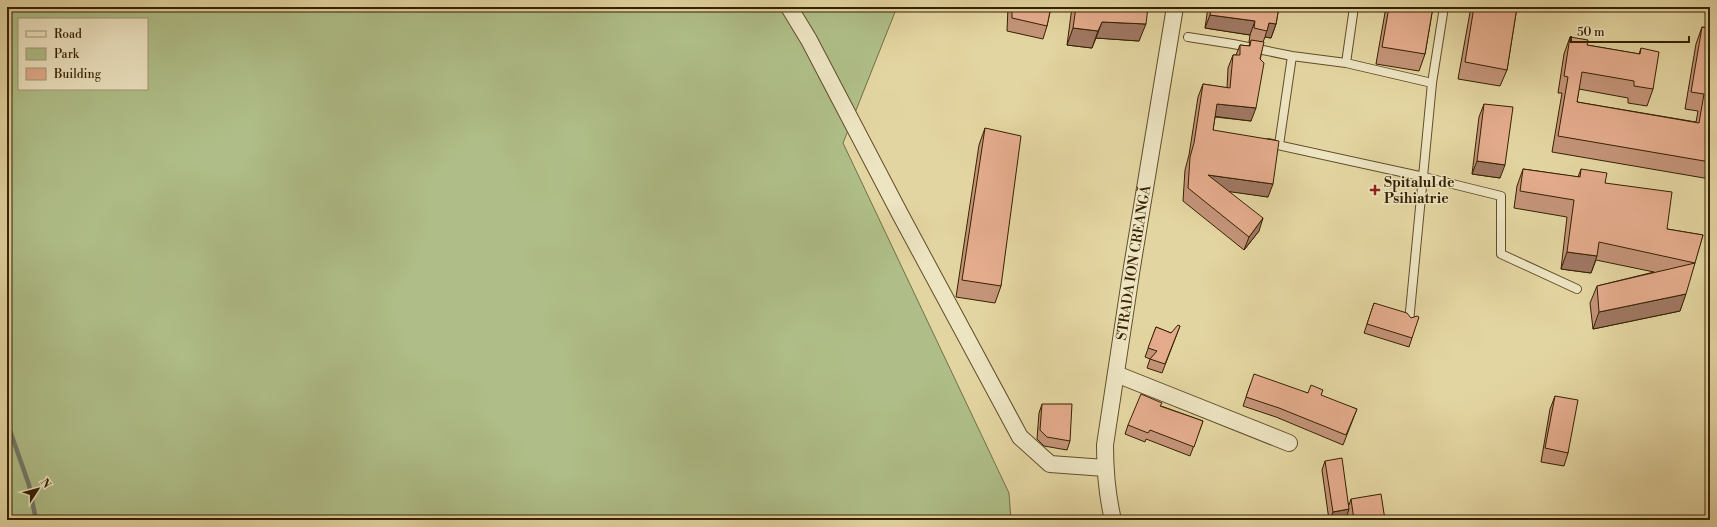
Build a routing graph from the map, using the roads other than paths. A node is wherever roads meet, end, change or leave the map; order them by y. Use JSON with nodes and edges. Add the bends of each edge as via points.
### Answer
{"nodes":[{"id":1,"x":789,"y":7,"type":"edge"},
{"id":2,"x":1175,"y":7,"type":"edge"},
{"id":3,"x":1354,"y":7,"type":"edge"},
{"id":4,"x":1444,"y":7,"type":"edge"},
{"id":5,"x":1188,"y":37,"type":"dead end"},
{"id":6,"x":1292,"y":56,"type":"junction"},
{"id":7,"x":1346,"y":63,"type":"junction"},
{"id":8,"x":1432,"y":83,"type":"junction"},
{"id":9,"x":1257,"y":142,"type":"edge"},
{"id":10,"x":1279,"y":145,"type":"junction"},
{"id":11,"x":1424,"y":177,"type":"junction"},
{"id":12,"x":1577,"y":290,"type":"dead end"},
{"id":13,"x":1409,"y":322,"type":"edge"},
{"id":14,"x":1116,"y":374,"type":"junction"},
{"id":15,"x":1289,"y":443,"type":"dead end"},
{"id":16,"x":1105,"y":468,"type":"junction"},
{"id":17,"x":1113,"y":520,"type":"edge"}],
"edges":[{"from":1,"to":16,"type":"street","via":[[809,40],[1020,437],[1050,464]]},
{"from":2,"to":14,"type":"street","name":"STRADA ION CREANGĂ"},
{"from":3,"to":7,"type":"lane"},
{"from":4,"to":8,"type":"lane"},
{"from":5,"to":6,"type":"lane"},
{"from":6,"to":7,"type":"lane"},
{"from":6,"to":10,"type":"lane"},
{"from":7,"to":8,"type":"lane"},
{"from":8,"to":11,"type":"lane"},
{"from":9,"to":10,"type":"lane"},
{"from":10,"to":11,"type":"lane"},
{"from":11,"to":12,"type":"lane","via":[[1501,196],[1501,254]]},
{"from":11,"to":13,"type":"lane"},
{"from":14,"to":15,"type":"street"},
{"from":14,"to":16,"type":"street","name":"STRADA ION CREANGĂ","via":[[1105,446]]},
{"from":16,"to":17,"type":"street","name":"STRADA ION CREANGĂ","via":[[1107,495]]}]}
